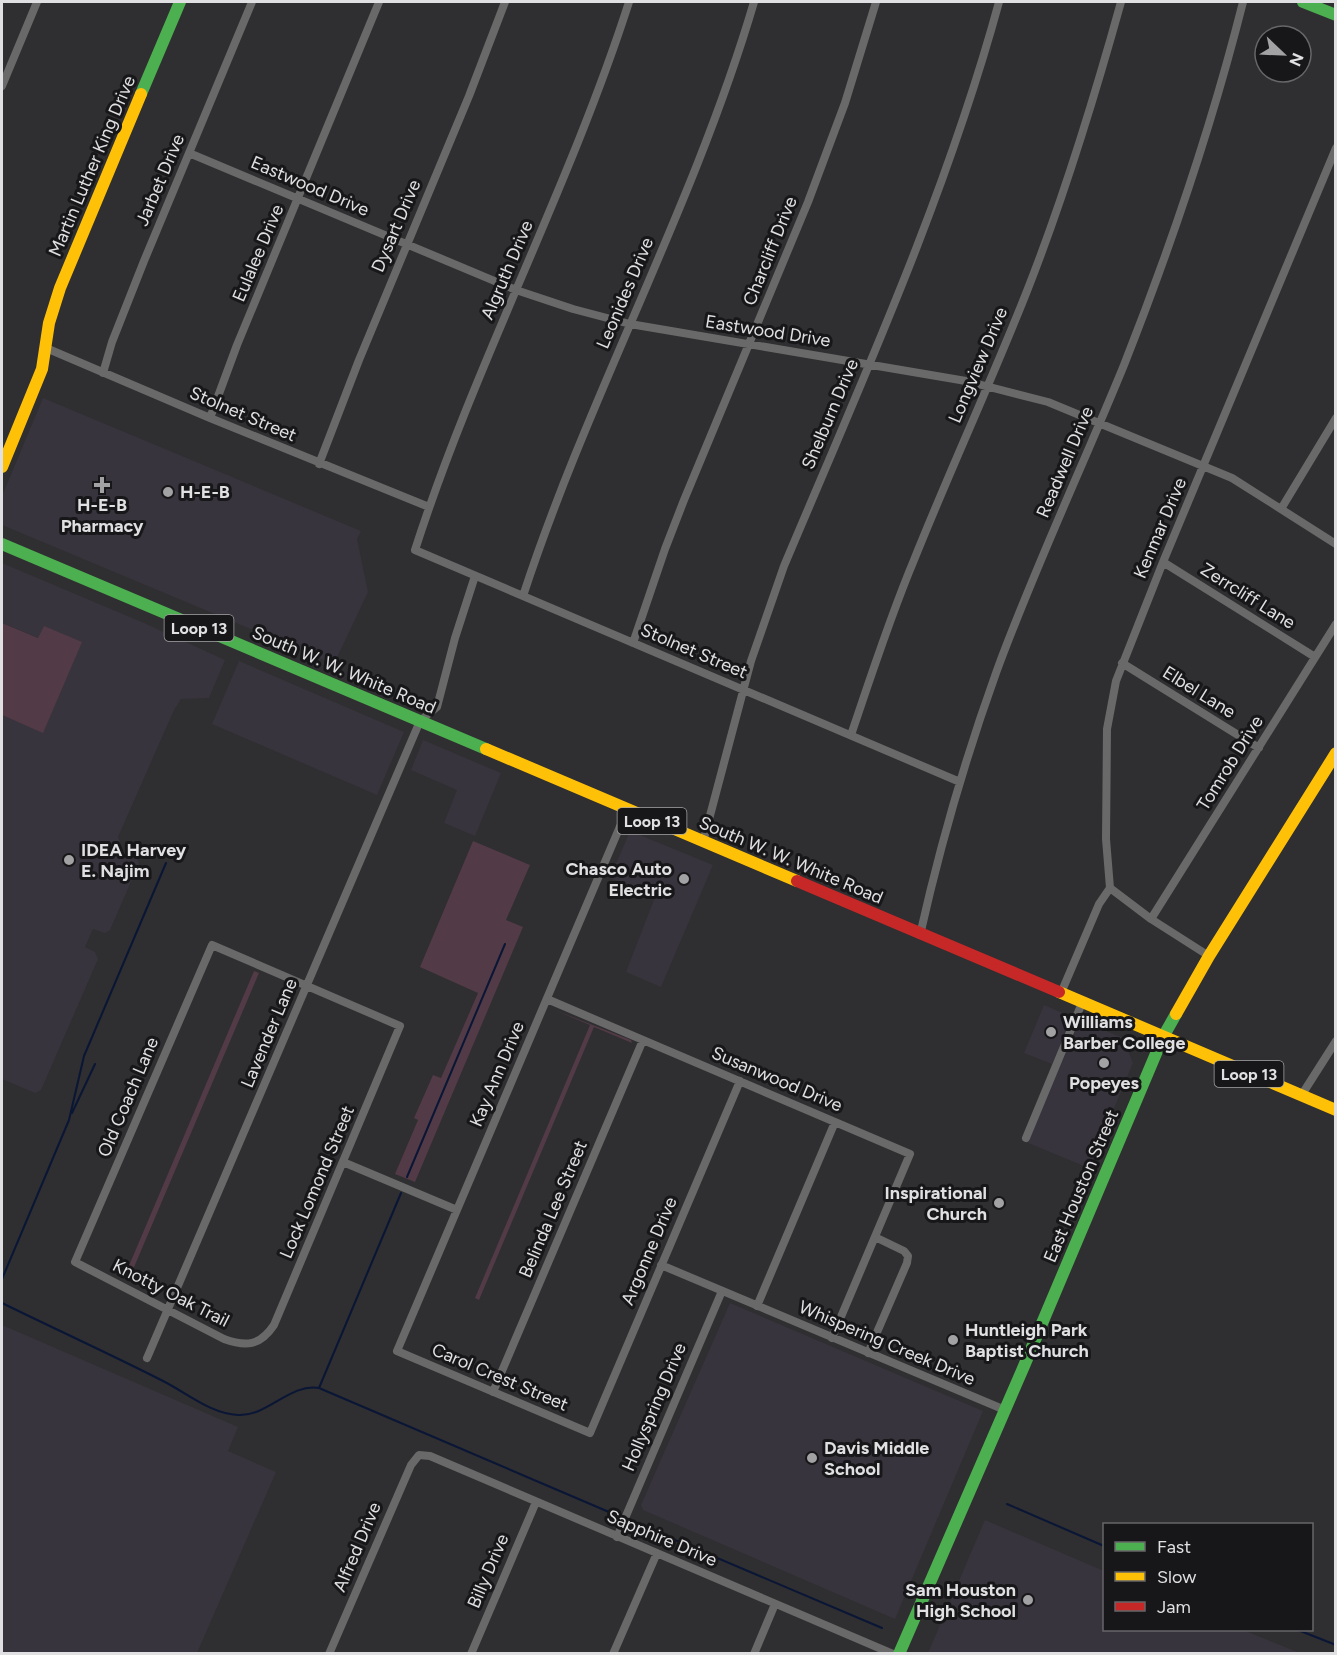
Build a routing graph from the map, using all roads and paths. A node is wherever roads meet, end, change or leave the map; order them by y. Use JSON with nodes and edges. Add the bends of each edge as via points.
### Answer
{"nodes":[{"id":1,"x":37,"y":2,"type":"edge"},
{"id":2,"x":180,"y":2,"type":"edge"},
{"id":3,"x":252,"y":2,"type":"edge"},
{"id":4,"x":379,"y":2,"type":"edge"},
{"id":5,"x":505,"y":2,"type":"edge"},
{"id":6,"x":629,"y":2,"type":"edge"},
{"id":7,"x":754,"y":2,"type":"edge"},
{"id":8,"x":876,"y":2,"type":"edge"},
{"id":9,"x":999,"y":2,"type":"edge"},
{"id":10,"x":1121,"y":2,"type":"edge"},
{"id":11,"x":1243,"y":2,"type":"edge"},
{"id":12,"x":1303,"y":2,"type":"edge"},
{"id":13,"x":1335,"y":15,"type":"edge"},
{"id":14,"x":2,"y":86,"type":"edge"},
{"id":15,"x":1335,"y":148,"type":"edge"},
{"id":16,"x":189,"y":153,"type":"junction"},
{"id":17,"x":298,"y":198,"type":"junction"},
{"id":18,"x":407,"y":243,"type":"junction"},
{"id":19,"x":516,"y":290,"type":"junction"},
{"id":20,"x":630,"y":324,"type":"junction"},
{"id":21,"x":749,"y":345,"type":"junction"},
{"id":22,"x":46,"y":348,"type":"junction"},
{"id":23,"x":869,"y":364,"type":"junction"},
{"id":24,"x":103,"y":373,"type":"junction"},
{"id":25,"x":988,"y":386,"type":"junction"},
{"id":26,"x":210,"y":418,"type":"junction"},
{"id":27,"x":1335,"y":418,"type":"edge"},
{"id":28,"x":1100,"y":422,"type":"junction"},
{"id":29,"x":319,"y":464,"type":"junction"},
{"id":30,"x":1203,"y":466,"type":"junction"},
{"id":31,"x":2,"y":467,"type":"edge"},
{"id":32,"x":429,"y":507,"type":"junction"},
{"id":33,"x":1281,"y":509,"type":"junction"},
{"id":34,"x":2,"y":544,"type":"edge"},
{"id":35,"x":1335,"y":544,"type":"edge"},
{"id":36,"x":415,"y":550,"type":"joint"},
{"id":37,"x":1163,"y":562,"type":"junction"},
{"id":38,"x":475,"y":576,"type":"junction"},
{"id":39,"x":523,"y":597,"type":"junction"},
{"id":40,"x":1335,"y":624,"type":"edge"},
{"id":41,"x":633,"y":643,"type":"junction"},
{"id":42,"x":1315,"y":657,"type":"junction"},
{"id":43,"x":1122,"y":663,"type":"junction"},
{"id":44,"x":742,"y":690,"type":"junction"},
{"id":45,"x":420,"y":721,"type":"junction"},
{"id":46,"x":851,"y":735,"type":"junction"},
{"id":47,"x":1259,"y":748,"type":"junction"},
{"id":48,"x":1335,"y":753,"type":"edge"},
{"id":49,"x":960,"y":782,"type":"junction"},
{"id":50,"x":627,"y":810,"type":"junction"},
{"id":51,"x":703,"y":842,"type":"junction"},
{"id":52,"x":1110,"y":888,"type":"junction"},
{"id":53,"x":1151,"y":920,"type":"junction"},
{"id":54,"x":920,"y":935,"type":"junction"},
{"id":55,"x":1209,"y":956,"type":"junction"},
{"id":56,"x":307,"y":986,"type":"junction"},
{"id":57,"x":1061,"y":993,"type":"junction"},
{"id":58,"x":547,"y":999,"type":"junction"},
{"id":59,"x":1082,"y":1003,"type":"junction"},
{"id":60,"x":1163,"y":1037,"type":"junction"},
{"id":61,"x":644,"y":1040,"type":"junction"},
{"id":62,"x":1335,"y":1041,"type":"edge"},
{"id":63,"x":740,"y":1081,"type":"junction"},
{"id":64,"x":1301,"y":1095,"type":"junction"},
{"id":65,"x":1335,"y":1110,"type":"edge"},
{"id":66,"x":835,"y":1122,"type":"junction"},
{"id":67,"x":1026,"y":1138,"type":"dead end"},
{"id":68,"x":343,"y":1162,"type":"junction"},
{"id":69,"x":457,"y":1210,"type":"junction"},
{"id":70,"x":875,"y":1237,"type":"junction"},
{"id":71,"x":75,"y":1262,"type":"joint"},
{"id":72,"x":661,"y":1265,"type":"junction"},
{"id":73,"x":722,"y":1291,"type":"junction"},
{"id":74,"x":757,"y":1306,"type":"junction"},
{"id":75,"x":168,"y":1309,"type":"junction"},
{"id":76,"x":832,"y":1338,"type":"junction"},
{"id":77,"x":253,"y":1343,"type":"joint"},
{"id":78,"x":397,"y":1351,"type":"joint"},
{"id":79,"x":868,"y":1353,"type":"junction"},
{"id":80,"x":147,"y":1358,"type":"dead end"},
{"id":81,"x":493,"y":1392,"type":"junction"},
{"id":82,"x":1005,"y":1410,"type":"junction"},
{"id":83,"x":590,"y":1433,"type":"joint"},
{"id":84,"x":419,"y":1455,"type":"joint"},
{"id":85,"x":536,"y":1502,"type":"junction"},
{"id":86,"x":617,"y":1537,"type":"junction"},
{"id":87,"x":657,"y":1553,"type":"junction"},
{"id":88,"x":775,"y":1604,"type":"junction"},
{"id":89,"x":329,"y":1653,"type":"edge"},
{"id":90,"x":471,"y":1653,"type":"edge"},
{"id":91,"x":613,"y":1653,"type":"edge"},
{"id":92,"x":754,"y":1653,"type":"edge"},
{"id":93,"x":893,"y":1653,"type":"edge"},
{"id":94,"x":899,"y":1653,"type":"edge"}],
"edges":[{"from":1,"to":14,"type":"street"},
{"from":2,"to":22,"type":"main road","name":"Martin Luther King Drive","via":[[60,288]]},
{"from":3,"to":16,"type":"street","name":"Jarbet Drive"},
{"from":4,"to":17,"type":"street","name":"Eulalee Drive"},
{"from":5,"to":18,"type":"street","name":"Dysart Drive"},
{"from":6,"to":19,"type":"street","name":"Algruth Drive","via":[[579,141]]},
{"from":7,"to":20,"type":"street","name":"Leonides Drive","via":[[701,153]]},
{"from":8,"to":21,"type":"street","name":"Charcliff Drive","via":[[845,103]]},
{"from":9,"to":23,"type":"street","name":"Shelburn Drive","via":[[935,201]]},
{"from":10,"to":25,"type":"street","name":"Longview Drive","via":[[1071,171]]},
{"from":11,"to":28,"type":"street","name":"Readwell Drive","via":[[1195,169],[1160,271]]},
{"from":12,"to":13,"type":"main road"},
{"from":15,"to":30,"type":"street","name":"Kenmar Drive"},
{"from":16,"to":17,"type":"street","name":"Eastwood Drive"},
{"from":16,"to":24,"type":"street","name":"Jarbet Drive"},
{"from":17,"to":18,"type":"street","name":"Eastwood Drive"},
{"from":17,"to":26,"type":"street","name":"Eulalee Drive"},
{"from":18,"to":19,"type":"street","name":"Eastwood Drive"},
{"from":18,"to":29,"type":"street","name":"Dysart Drive"},
{"from":19,"to":20,"type":"street","name":"Eastwood Drive"},
{"from":19,"to":32,"type":"street","name":"Algruth Drive"},
{"from":20,"to":21,"type":"street","name":"Eastwood Drive"},
{"from":20,"to":39,"type":"street","name":"Leonides Drive","via":[[555,506]]},
{"from":21,"to":23,"type":"street","name":"Eastwood Drive"},
{"from":21,"to":41,"type":"street","name":"Charcliff Drive","via":[[665,549]]},
{"from":22,"to":24,"type":"street","name":"Stolnet Street"},
{"from":22,"to":31,"type":"main road","name":"Martin Luther King Drive","via":[[42,369]]},
{"from":23,"to":25,"type":"street","name":"Eastwood Drive"},
{"from":23,"to":44,"type":"street","name":"Shelburn Drive","via":[[784,566]]},
{"from":24,"to":26,"type":"street","name":"Stolnet Street"},
{"from":25,"to":28,"type":"street","name":"Eastwood Drive","via":[[1048,402]]},
{"from":25,"to":46,"type":"street","name":"Longview Drive","via":[[910,570]]},
{"from":26,"to":29,"type":"street","name":"Stolnet Street"},
{"from":27,"to":33,"type":"street"},
{"from":28,"to":30,"type":"street","name":"Eastwood Drive"},
{"from":28,"to":49,"type":"street","name":"Readwell Drive","via":[[998,670]]},
{"from":29,"to":32,"type":"street","name":"Stolnet Street"},
{"from":30,"to":33,"type":"street","name":"Eastwood Drive","via":[[1242,483]]},
{"from":30,"to":37,"type":"street","name":"Kenmar Drive"},
{"from":32,"to":36,"type":"street","name":"Algruth Drive"},
{"from":33,"to":35,"type":"street","name":"Eastwood Drive"},
{"from":34,"to":45,"type":"main road","name":"South W. W. White Road","number":"Loop 13"},
{"from":36,"to":38,"type":"street","name":"Stolnet Street"},
{"from":37,"to":42,"type":"street","name":"Zerrcliff Lane"},
{"from":37,"to":43,"type":"street","name":"Kenmar Drive"},
{"from":38,"to":39,"type":"street","name":"Stolnet Street"},
{"from":38,"to":45,"type":"street","via":[[437,707]]},
{"from":39,"to":41,"type":"street","name":"Stolnet Street"},
{"from":40,"to":42,"type":"street","name":"Tomrob Drive"},
{"from":41,"to":44,"type":"street","name":"Stolnet Street"},
{"from":42,"to":47,"type":"street","name":"Tomrob Drive"},
{"from":43,"to":47,"type":"street","name":"Elbel Lane"},
{"from":43,"to":52,"type":"street","name":"Kenmar Drive","via":[[1107,729],[1106,839]]},
{"from":44,"to":46,"type":"street","name":"Stolnet Street"},
{"from":44,"to":51,"type":"street","name":"Shelburn Drive"},
{"from":45,"to":50,"type":"main road","name":"South W. W. White Road","number":"Loop 13"},
{"from":45,"to":56,"type":"street","name":"Lavender Lane"},
{"from":46,"to":49,"type":"street","name":"Stolnet Street"},
{"from":47,"to":53,"type":"street","name":"Tomrob Drive"},
{"from":48,"to":55,"type":"main road","name":"East Houston Street"},
{"from":49,"to":54,"type":"street","name":"Readwell Drive"},
{"from":50,"to":51,"type":"main road","name":"South W. W. White Road","number":"Loop 13"},
{"from":50,"to":58,"type":"street","name":"Kay Ann Drive"},
{"from":51,"to":54,"type":"main road","name":"South W. W. White Road","number":"Loop 13"},
{"from":52,"to":53,"type":"street"},
{"from":52,"to":57,"type":"street","via":[[1099,904]]},
{"from":53,"to":55,"type":"street"},
{"from":54,"to":57,"type":"main road","name":"South W. W. White Road","number":"Loop 13"},
{"from":55,"to":60,"type":"main road","name":"East Houston Street"},
{"from":56,"to":68,"type":"street","name":"Lock Lomond Street","via":[[400,1026]]},
{"from":56,"to":71,"type":"street","name":"Old Coach Lane","via":[[212,945]]},
{"from":56,"to":75,"type":"street","name":"Lavender Lane"},
{"from":57,"to":59,"type":"main road","name":"South W. W. White Road","number":"Loop 13"},
{"from":58,"to":61,"type":"street","name":"Susanwood Drive"},
{"from":58,"to":69,"type":"street","name":"Kay Ann Drive"},
{"from":59,"to":60,"type":"main road","name":"South W. W. White Road","number":"Loop 13"},
{"from":59,"to":67,"type":"street"},
{"from":60,"to":64,"type":"main road","name":"South W. W. White Road","number":"Loop 13"},
{"from":60,"to":82,"type":"main road","name":"East Houston Street"},
{"from":61,"to":63,"type":"street","name":"Susanwood Drive"},
{"from":61,"to":81,"type":"street","name":"Belinda Lee Street"},
{"from":62,"to":64,"type":"street"},
{"from":63,"to":66,"type":"street","name":"Susanwood Drive"},
{"from":63,"to":72,"type":"street","name":"Argonne Drive"},
{"from":64,"to":65,"type":"main road","name":"South W. W. White Road","number":"Loop 13"},
{"from":66,"to":70,"type":"street","name":"Susanwood Drive","via":[[910,1154]]},
{"from":66,"to":74,"type":"street"},
{"from":68,"to":69,"type":"street"},
{"from":68,"to":77,"type":"street","name":"Lock Lomond Street","via":[[274,1325]]},
{"from":69,"to":78,"type":"street","name":"Kay Ann Drive"},
{"from":70,"to":76,"type":"street","name":"Susanwood Drive"},
{"from":70,"to":79,"type":"street","via":[[908,1256]]},
{"from":71,"to":75,"type":"street","name":"Knotty Oak Trail"},
{"from":72,"to":73,"type":"street"},
{"from":72,"to":83,"type":"street","name":"Argonne Drive"},
{"from":73,"to":74,"type":"street","name":"Whispering Creek Drive"},
{"from":73,"to":86,"type":"street","name":"Hollyspring Drive"},
{"from":74,"to":76,"type":"street","name":"Whispering Creek Drive"},
{"from":75,"to":77,"type":"street","name":"Knotty Oak Trail","via":[[224,1340]]},
{"from":75,"to":80,"type":"street","name":"Lavender Lane"},
{"from":76,"to":79,"type":"street","name":"Whispering Creek Drive"},
{"from":78,"to":81,"type":"street","name":"Carol Crest Street"},
{"from":79,"to":82,"type":"street","name":"Whispering Creek Drive"},
{"from":81,"to":83,"type":"street","name":"Carol Crest Street"},
{"from":82,"to":94,"type":"main road","name":"East Houston Street"},
{"from":84,"to":85,"type":"street","name":"Sapphire Drive","via":[[430,1456]]},
{"from":84,"to":89,"type":"street","name":"Alfred Drive","via":[[411,1465]]},
{"from":85,"to":86,"type":"street","name":"Sapphire Drive"},
{"from":85,"to":90,"type":"street","name":"Billy Drive"},
{"from":86,"to":87,"type":"street","name":"Sapphire Drive"},
{"from":87,"to":88,"type":"street","name":"Sapphire Drive"},
{"from":87,"to":91,"type":"street"},
{"from":88,"to":92,"type":"street"},
{"from":88,"to":93,"type":"street","name":"Sapphire Drive"}]}
